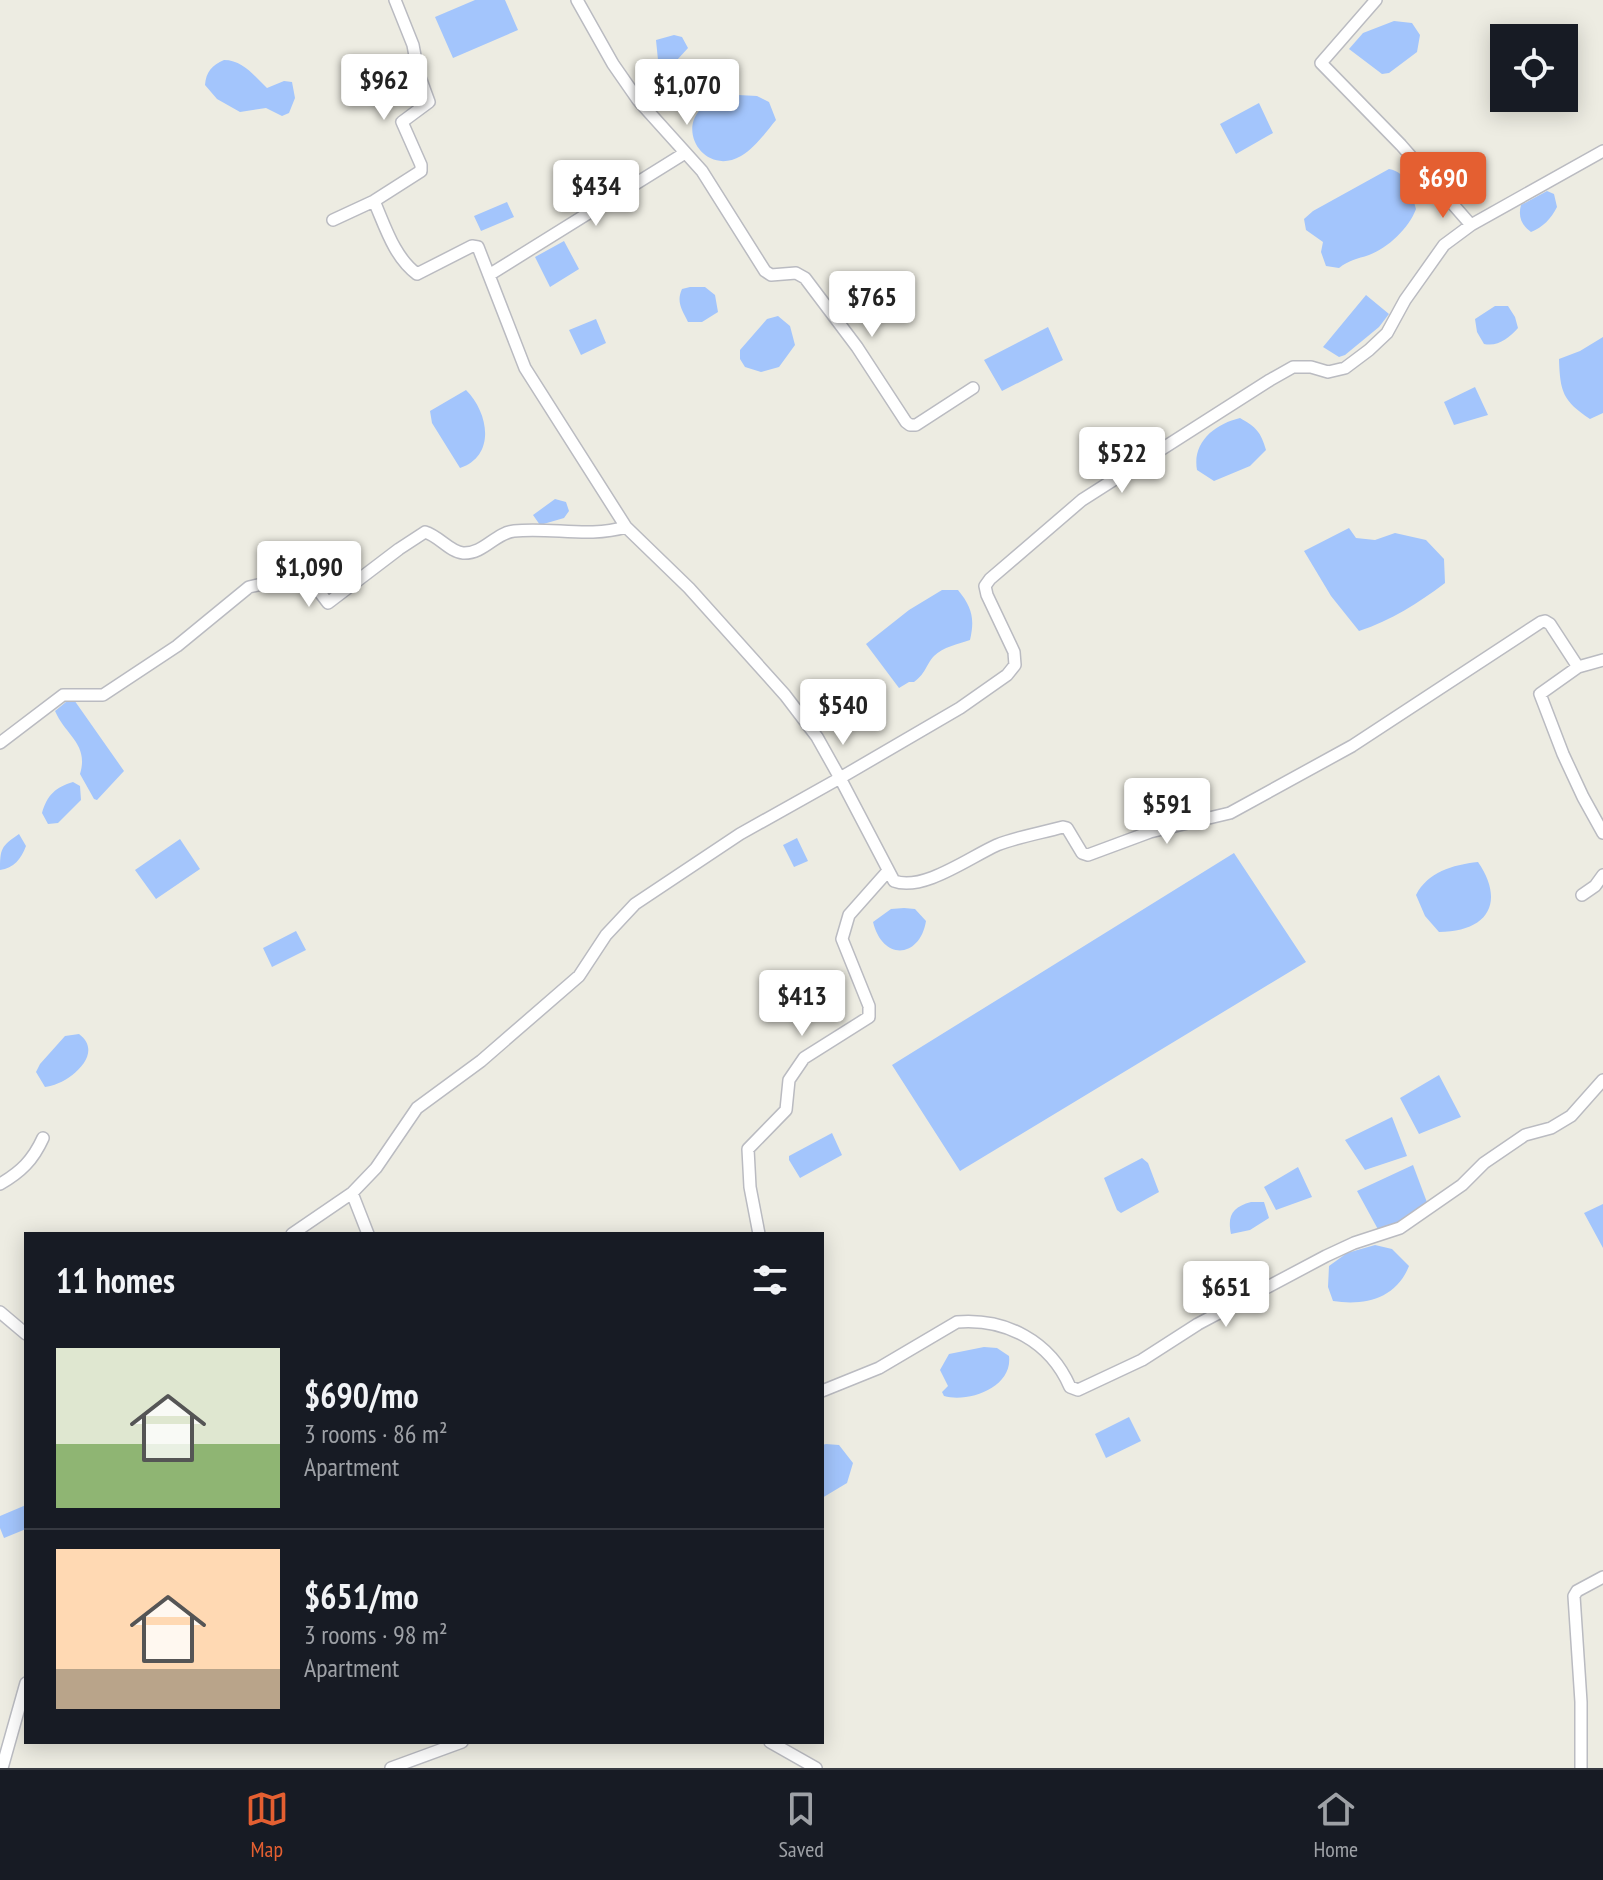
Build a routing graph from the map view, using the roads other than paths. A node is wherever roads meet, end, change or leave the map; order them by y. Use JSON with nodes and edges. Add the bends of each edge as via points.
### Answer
{"nodes":[{"id":1,"x":395,"y":0,"type":"edge"},
{"id":2,"x":577,"y":0,"type":"edge"},
{"id":3,"x":1376,"y":0,"type":"edge"},
{"id":4,"x":1603,"y":151,"type":"edge"},
{"id":5,"x":685,"y":153,"type":"junction"},
{"id":6,"x":374,"y":201,"type":"junction"},
{"id":7,"x":333,"y":220,"type":"dead end"},
{"id":8,"x":1471,"y":225,"type":"junction"},
{"id":9,"x":489,"y":275,"type":"junction"},
{"id":10,"x":973,"y":388,"type":"dead end"},
{"id":11,"x":626,"y":527,"type":"junction"},
{"id":12,"x":1603,"y":660,"type":"edge"},
{"id":13,"x":1578,"y":667,"type":"junction"},
{"id":14,"x":0,"y":743,"type":"edge"},
{"id":15,"x":840,"y":778,"type":"junction"},
{"id":16,"x":1603,"y":833,"type":"edge"},
{"id":17,"x":888,"y":871,"type":"junction"},
{"id":18,"x":1603,"y":875,"type":"edge"},
{"id":19,"x":1582,"y":895,"type":"dead end"},
{"id":20,"x":1603,"y":1080,"type":"edge"},
{"id":21,"x":43,"y":1138,"type":"dead end"},
{"id":22,"x":0,"y":1184,"type":"edge"},
{"id":23,"x":352,"y":1193,"type":"junction"},
{"id":24,"x":295,"y":1232,"type":"edge"},
{"id":25,"x":367,"y":1232,"type":"edge"},
{"id":26,"x":759,"y":1232,"type":"edge"},
{"id":27,"x":0,"y":1312,"type":"edge"},
{"id":28,"x":24,"y":1332,"type":"edge"},
{"id":29,"x":824,"y":1388,"type":"edge"},
{"id":30,"x":1603,"y":1577,"type":"edge"},
{"id":31,"x":24,"y":1690,"type":"edge"},
{"id":32,"x":451,"y":1744,"type":"edge"},
{"id":33,"x":774,"y":1744,"type":"edge"},
{"id":34,"x":2,"y":1768,"type":"edge"},
{"id":35,"x":391,"y":1768,"type":"edge"},
{"id":36,"x":816,"y":1768,"type":"edge"},
{"id":37,"x":1581,"y":1768,"type":"edge"}],
"edges":[{"from":1,"to":6,"type":"street","via":[[429,102],[402,122],[421,171]]},
{"from":2,"to":5,"type":"street","via":[[638,100]]},
{"from":3,"to":8,"type":"street","via":[[1321,63]]},
{"from":4,"to":8,"type":"street"},
{"from":5,"to":9,"type":"street"},
{"from":5,"to":10,"type":"street","via":[[765,271],[796,273],[816,291],[906,422],[916,425]]},
{"from":6,"to":7,"type":"street"},
{"from":6,"to":9,"type":"street","via":[[393,245],[414,272],[472,246],[481,251]]},
{"from":8,"to":15,"type":"street","via":[[1444,245],[1387,333],[1345,368],[1328,372],[1293,367],[1270,380],[1082,500],[990,579],[987,595],[1015,665],[960,708]]},
{"from":9,"to":11,"type":"street","via":[[525,368]]},
{"from":11,"to":14,"type":"street","via":[[582,533],[509,532],[475,552],[460,553],[425,532],[328,603],[302,569],[294,571],[249,587],[177,646],[103,695],[63,695]]},
{"from":11,"to":15,"type":"street","via":[[785,695]]},
{"from":12,"to":13,"type":"street"},
{"from":13,"to":16,"type":"street","via":[[1540,694]]},
{"from":13,"to":17,"type":"street","via":[[1550,624],[1541,622],[1352,746],[1230,813],[1150,832],[1088,855],[1063,827],[998,845],[916,883],[894,881]]},
{"from":15,"to":17,"type":"street"},
{"from":15,"to":23,"type":"street","via":[[729,841],[635,904],[579,976],[417,1108]]},
{"from":17,"to":26,"type":"street","via":[[849,915],[842,939],[869,1017],[804,1058],[789,1080],[786,1110],[748,1149]]},
{"from":18,"to":19,"type":"street"},
{"from":20,"to":29,"type":"street","via":[[1571,1116],[1525,1135],[1400,1228],[1301,1268],[1142,1360],[1078,1390],[1070,1387],[1061,1368],[1033,1339],[1000,1324],[968,1321],[957,1322],[879,1368]]},
{"from":21,"to":22,"type":"street","via":[[23,1169]]},
{"from":23,"to":24,"type":"street"},
{"from":23,"to":25,"type":"street"},
{"from":27,"to":28,"type":"street"},
{"from":30,"to":37,"type":"street","via":[[1574,1596]]},
{"from":31,"to":34,"type":"street"},
{"from":32,"to":35,"type":"street"},
{"from":33,"to":36,"type":"street"}]}
